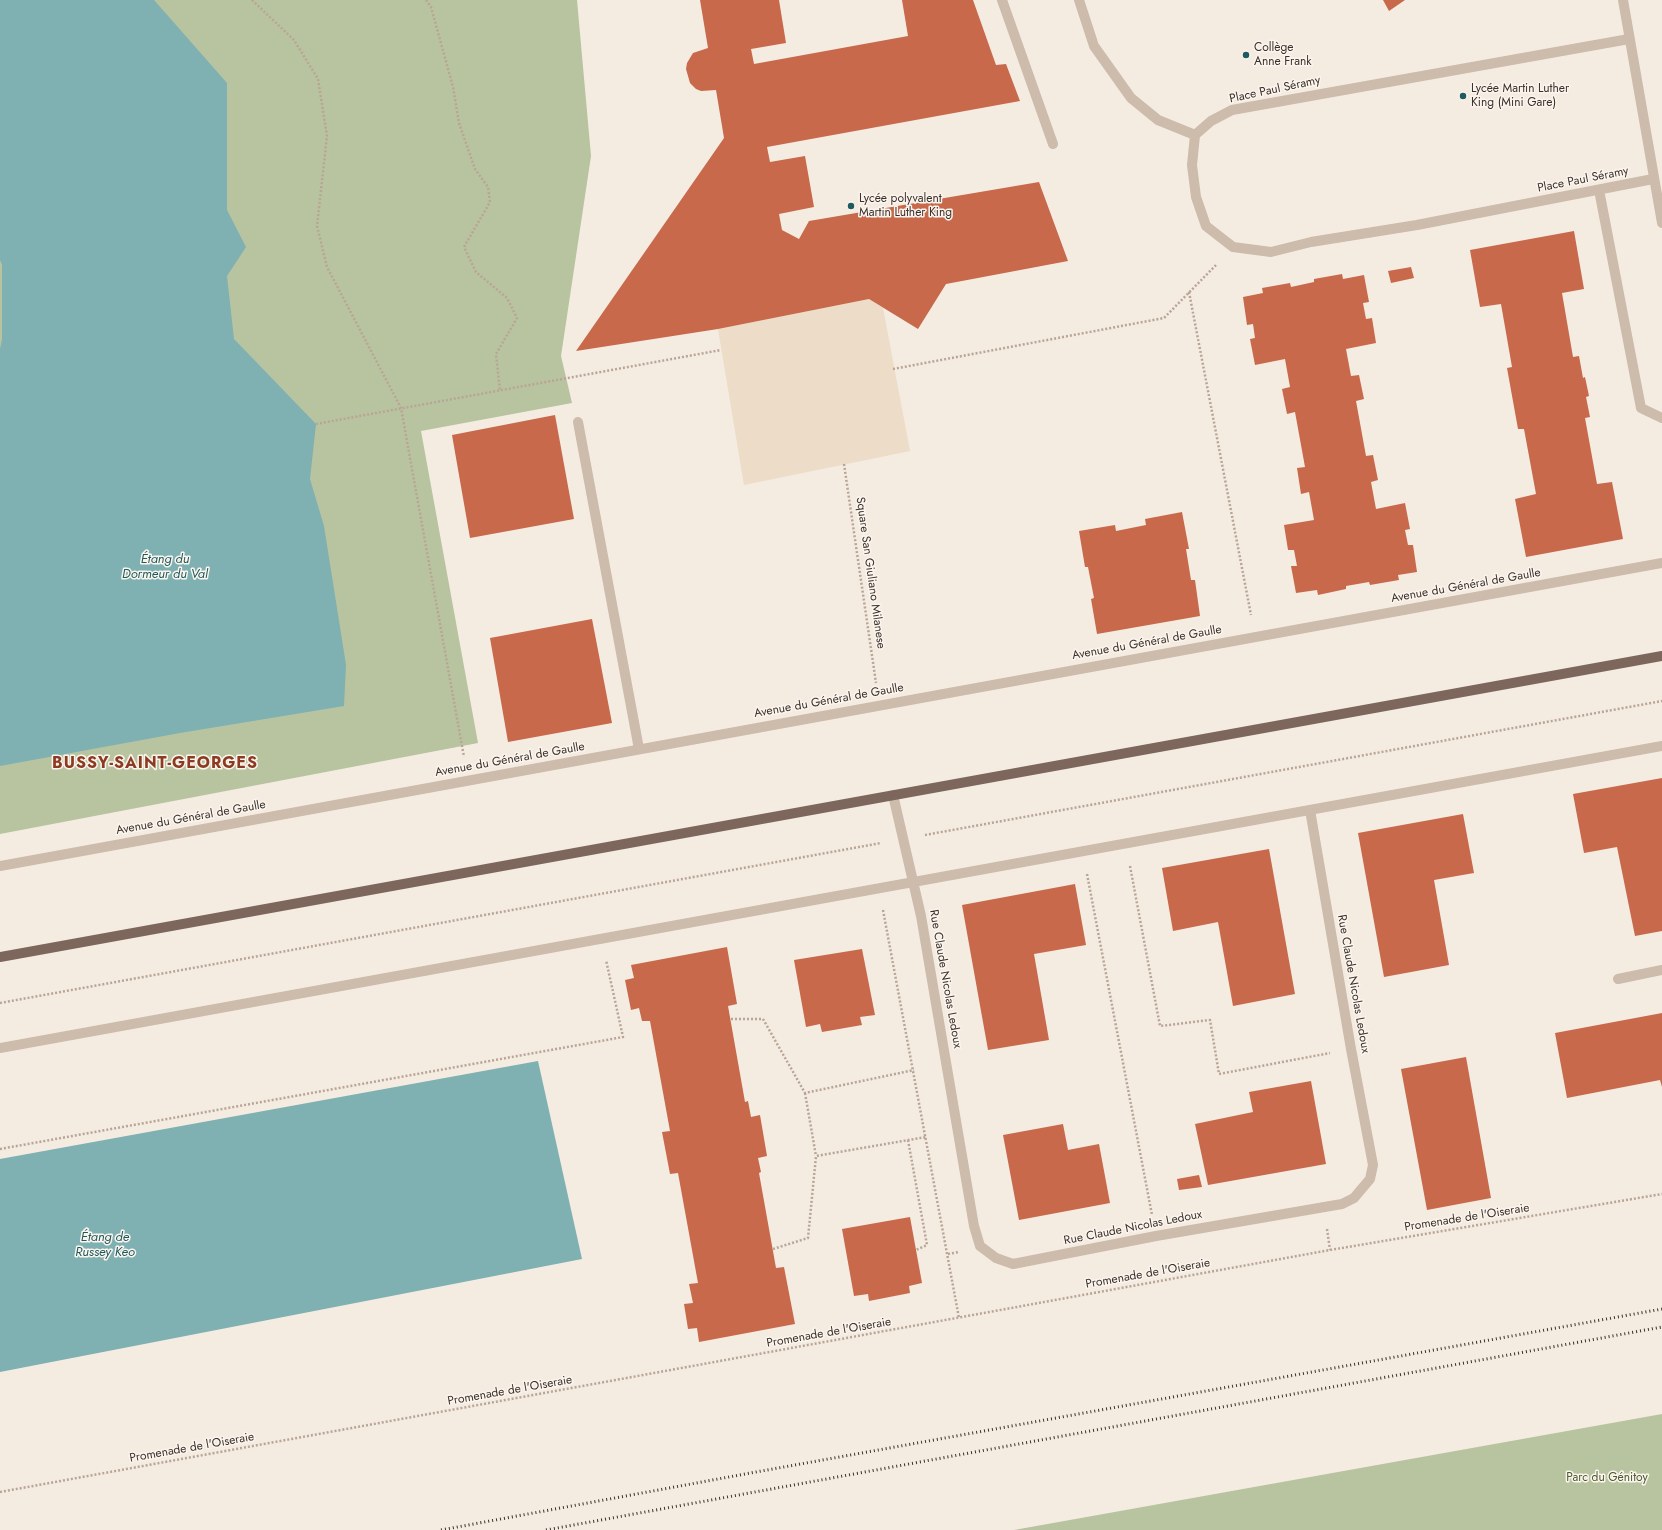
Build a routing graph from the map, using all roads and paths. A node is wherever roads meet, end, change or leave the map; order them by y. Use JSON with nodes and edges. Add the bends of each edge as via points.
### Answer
{"nodes":[{"id":1,"x":252,"y":0,"type":"edge"},
{"id":2,"x":426,"y":0,"type":"edge"},
{"id":3,"x":1002,"y":0,"type":"edge"},
{"id":4,"x":1079,"y":0,"type":"edge"},
{"id":5,"x":1623,"y":0,"type":"edge"},
{"id":6,"x":1628,"y":39,"type":"junction"},
{"id":7,"x":1195,"y":135,"type":"junction"},
{"id":8,"x":1053,"y":144,"type":"dead end"},
{"id":9,"x":1653,"y":179,"type":"junction"},
{"id":10,"x":1599,"y":190,"type":"junction"},
{"id":11,"x":1662,"y":223,"type":"edge"},
{"id":12,"x":1233,"y":248,"type":"junction"},
{"id":13,"x":1189,"y":292,"type":"junction"},
{"id":14,"x":721,"y":350,"type":"dead end"},
{"id":15,"x":893,"y":369,"type":"dead end"},
{"id":16,"x":500,"y":390,"type":"junction"},
{"id":17,"x":401,"y":408,"type":"junction"},
{"id":18,"x":1662,"y":418,"type":"edge"},
{"id":19,"x":578,"y":422,"type":"dead end"},
{"id":20,"x":316,"y":424,"type":"dead end"},
{"id":21,"x":844,"y":464,"type":"dead end"},
{"id":22,"x":1662,"y":563,"type":"edge"},
{"id":23,"x":1252,"y":621,"type":"dead end"},
{"id":24,"x":1662,"y":656,"type":"edge"},
{"id":25,"x":876,"y":685,"type":"dead end"},
{"id":26,"x":1662,"y":701,"type":"edge"},
{"id":27,"x":1662,"y":746,"type":"edge"},
{"id":28,"x":639,"y":749,"type":"junction"},
{"id":29,"x":465,"y":760,"type":"dead end"},
{"id":30,"x":893,"y":795,"type":"junction"},
{"id":31,"x":1310,"y":810,"type":"junction"},
{"id":32,"x":903,"y":839,"type":"junction"},
{"id":33,"x":1125,"y":844,"type":"junction"},
{"id":34,"x":1083,"y":852,"type":"junction"},
{"id":35,"x":0,"y":866,"type":"edge"},
{"id":36,"x":913,"y":882,"type":"junction"},
{"id":37,"x":877,"y":889,"type":"junction"},
{"id":38,"x":0,"y":957,"type":"edge"},
{"id":39,"x":606,"y":960,"type":"dead end"},
{"id":40,"x":1662,"y":970,"type":"edge"},
{"id":41,"x":1618,"y":979,"type":"dead end"},
{"id":42,"x":0,"y":1003,"type":"edge"},
{"id":43,"x":731,"y":1019,"type":"dead end"},
{"id":44,"x":0,"y":1048,"type":"edge"},
{"id":45,"x":1351,"y":1049,"type":"junction"},
{"id":46,"x":914,"y":1070,"type":"junction"},
{"id":47,"x":805,"y":1093,"type":"junction"},
{"id":48,"x":926,"y":1137,"type":"junction"},
{"id":49,"x":908,"y":1140,"type":"junction"},
{"id":50,"x":0,"y":1149,"type":"edge"},
{"id":51,"x":816,"y":1156,"type":"junction"},
{"id":52,"x":1662,"y":1194,"type":"edge"},
{"id":53,"x":1156,"y":1236,"type":"junction"},
{"id":54,"x":773,"y":1249,"type":"dead end"},
{"id":55,"x":916,"y":1250,"type":"dead end"},
{"id":56,"x":959,"y":1318,"type":"junction"},
{"id":57,"x":0,"y":1492,"type":"edge"}],
"edges":[{"from":1,"to":17,"type":"path","via":[[294,40],[318,80],[327,136],[317,226],[327,266]]},
{"from":2,"to":16,"type":"path","via":[[431,7],[453,87],[459,123],[475,168],[488,187],[490,202],[464,248],[476,272],[507,298],[517,318],[496,354]]},
{"from":3,"to":8,"type":"street"},
{"from":4,"to":7,"type":"street","via":[[1094,46],[1131,98],[1158,120]]},
{"from":5,"to":6,"type":"street"},
{"from":6,"to":7,"type":"street","name":"Place Paul Séramy","via":[[1232,110]]},
{"from":6,"to":9,"type":"street"},
{"from":7,"to":12,"type":"street","via":[[1192,165],[1196,196],[1206,226]]},
{"from":9,"to":10,"type":"street","name":"Place Paul Séramy"},
{"from":9,"to":11,"type":"street"},
{"from":10,"to":12,"type":"street","name":"Place Paul Séramy","via":[[1311,242],[1271,252]]},
{"from":10,"to":18,"type":"street","via":[[1641,408]]},
{"from":12,"to":13,"type":"path"},
{"from":13,"to":15,"type":"path","via":[[1164,318]]},
{"from":13,"to":23,"type":"path"},
{"from":14,"to":16,"type":"path"},
{"from":16,"to":17,"type":"path"},
{"from":17,"to":20,"type":"path"},
{"from":17,"to":29,"type":"path"},
{"from":19,"to":28,"type":"street"},
{"from":21,"to":25,"type":"path","name":"Square San Giuliano Milanese"},
{"from":22,"to":28,"type":"street","name":"Avenue du Général de Gaulle"},
{"from":24,"to":30,"type":"main road"},
{"from":26,"to":32,"type":"path"},
{"from":27,"to":31,"type":"street"},
{"from":28,"to":35,"type":"street","name":"Avenue du Général de Gaulle"},
{"from":30,"to":32,"type":"street","name":"Rue Claude Nicolas Ledoux"},
{"from":30,"to":38,"type":"main road"},
{"from":31,"to":33,"type":"street"},
{"from":31,"to":45,"type":"street","name":"Rue Claude Nicolas Ledoux"},
{"from":32,"to":36,"type":"street","name":"Rue Claude Nicolas Ledoux"},
{"from":32,"to":42,"type":"path"},
{"from":33,"to":34,"type":"street"},
{"from":33,"to":45,"type":"path","via":[[1160,1026],[1210,1020],[1219,1074]]},
{"from":34,"to":36,"type":"street"},
{"from":34,"to":53,"type":"path"},
{"from":36,"to":37,"type":"street"},
{"from":36,"to":53,"type":"street","name":"Rue Claude Nicolas Ledoux","via":[[980,1246],[996,1258],[1013,1264]]},
{"from":37,"to":44,"type":"street"},
{"from":37,"to":46,"type":"path","via":[[886,921]]},
{"from":39,"to":50,"type":"path","via":[[623,1037]]},
{"from":40,"to":41,"type":"street"},
{"from":43,"to":47,"type":"path","via":[[763,1019]]},
{"from":45,"to":53,"type":"street","name":"Rue Claude Nicolas Ledoux","via":[[1373,1165],[1370,1179],[1354,1198],[1342,1204]]},
{"from":46,"to":47,"type":"path"},
{"from":46,"to":48,"type":"path"},
{"from":47,"to":51,"type":"path"},
{"from":48,"to":49,"type":"path"},
{"from":48,"to":56,"type":"path"},
{"from":49,"to":51,"type":"path"},
{"from":49,"to":55,"type":"path","via":[[927,1245]]},
{"from":51,"to":54,"type":"path","via":[[808,1238]]},
{"from":52,"to":56,"type":"path","name":"Promenade de l'Oiseraie","via":[[1330,1250]]},
{"from":56,"to":57,"type":"path","name":"Promenade de l'Oiseraie"}]}
